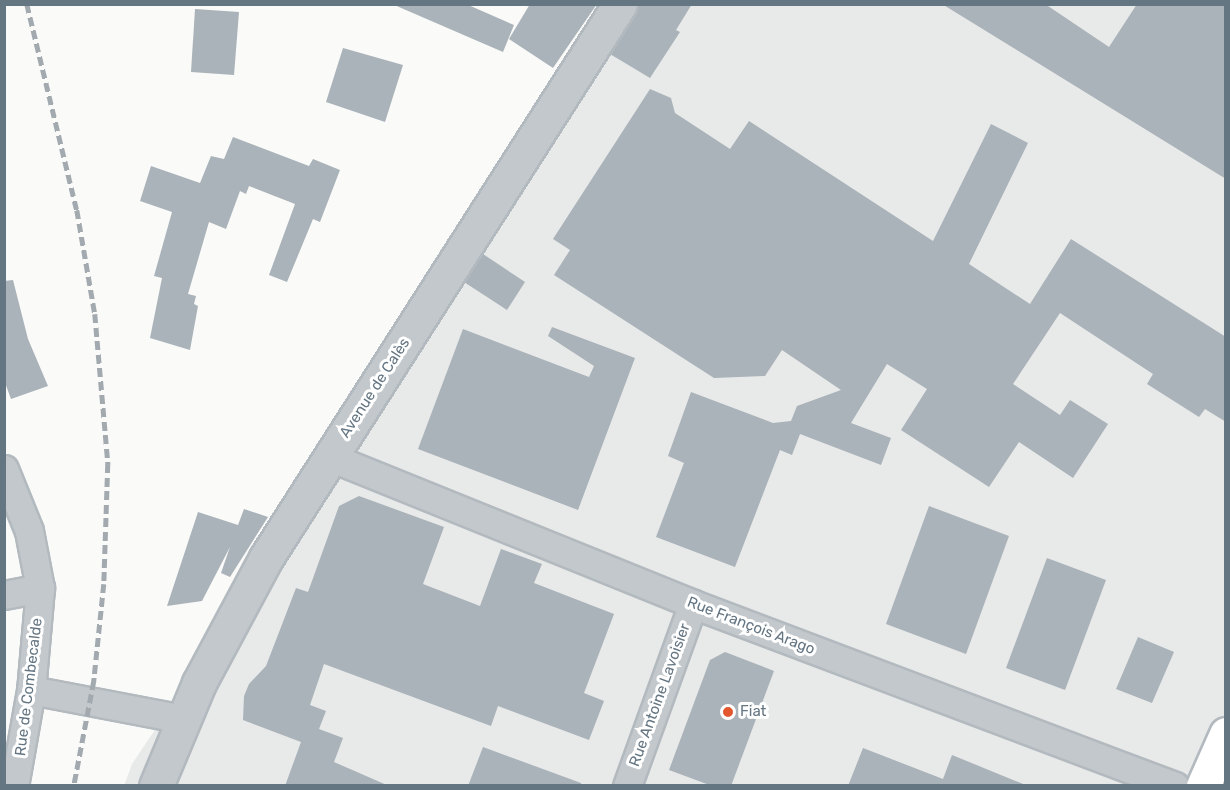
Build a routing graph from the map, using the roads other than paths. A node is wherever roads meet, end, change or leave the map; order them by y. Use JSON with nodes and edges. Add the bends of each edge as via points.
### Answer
{"nodes":[{"id":1,"x":620,"y":4,"type":"edge"},
{"id":2,"x":330,"y":457,"type":"junction"},
{"id":3,"x":4,"y":469,"type":"edge"},
{"id":4,"x":40,"y":588,"type":"junction"},
{"id":5,"x":4,"y":595,"type":"edge"},
{"id":6,"x":693,"y":604,"type":"junction"},
{"id":7,"x":31,"y":690,"type":"junction"},
{"id":8,"x":183,"y":719,"type":"junction"},
{"id":9,"x":1226,"y":734,"type":"edge"},
{"id":10,"x":165,"y":779,"type":"edge"},
{"id":11,"x":14,"y":786,"type":"edge"},
{"id":12,"x":627,"y":786,"type":"edge"},
{"id":13,"x":1174,"y":786,"type":"edge"},
{"id":14,"x":1203,"y":786,"type":"edge"}],
"edges":[{"from":1,"to":2,"type":"street","name":"Avenue de Calès"},
{"from":2,"to":6,"type":"street","name":"Rue François Arago"},
{"from":2,"to":8,"type":"street","name":"Avenue de Calès","via":[[255,578]]},
{"from":3,"to":4,"type":"street","name":"Rue de Combecalde","via":[[29,531]]},
{"from":4,"to":5,"type":"street"},
{"from":4,"to":7,"type":"street","name":"Rue de Combecalde"},
{"from":6,"to":12,"type":"street","name":"Rue Antoine Lavoisier"},
{"from":6,"to":13,"type":"street","name":"Rue François Arago"},
{"from":7,"to":8,"type":"street"},
{"from":7,"to":11,"type":"street","name":"Rue de Combecalde"},
{"from":8,"to":10,"type":"street","name":"Avenue de Calès"},
{"from":9,"to":14,"type":"main road"}]}
